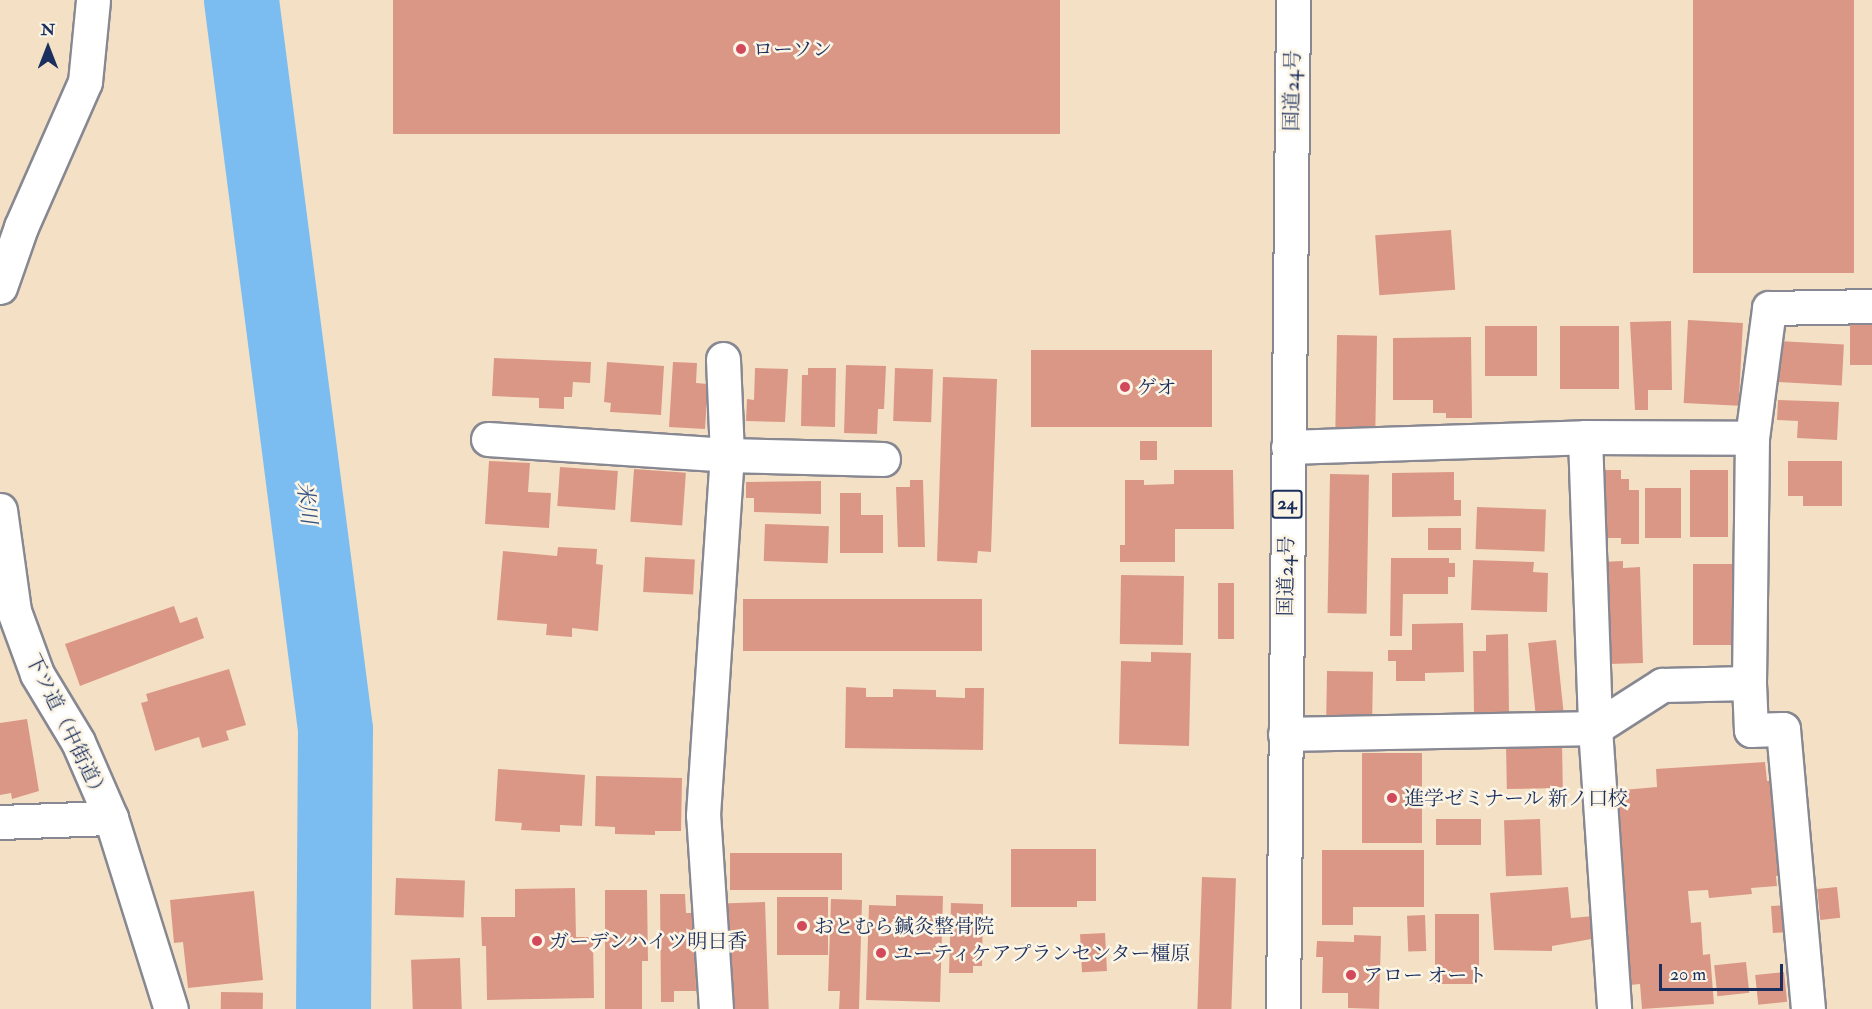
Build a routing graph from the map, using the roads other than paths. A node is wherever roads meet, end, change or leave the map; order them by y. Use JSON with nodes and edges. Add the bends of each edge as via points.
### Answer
{"nodes":[{"id":1,"x":93,"y":0,"type":"edge"},
{"id":2,"x":1293,"y":0,"type":"edge"},
{"id":3,"x":0,"y":287,"type":"edge"},
{"id":4,"x":1872,"y":306,"type":"edge"},
{"id":5,"x":723,"y":359,"type":"dead end"},
{"id":6,"x":1585,"y":437,"type":"junction"},
{"id":7,"x":1752,"y":438,"type":"junction"},
{"id":8,"x":488,"y":439,"type":"dead end"},
{"id":9,"x":1288,"y":447,"type":"junction"},
{"id":10,"x":727,"y":455,"type":"junction"},
{"id":11,"x":884,"y":459,"type":"dead end"},
{"id":12,"x":0,"y":510,"type":"edge"},
{"id":13,"x":1749,"y":683,"type":"junction"},
{"id":14,"x":1595,"y":728,"type":"junction"},
{"id":15,"x":1285,"y":734,"type":"junction"},
{"id":16,"x":111,"y":818,"type":"junction"},
{"id":17,"x":0,"y":822,"type":"edge"},
{"id":18,"x":171,"y":1009,"type":"edge"},
{"id":19,"x":716,"y":1009,"type":"edge"},
{"id":20,"x":1283,"y":1009,"type":"edge"},
{"id":21,"x":1614,"y":1009,"type":"edge"},
{"id":22,"x":1808,"y":1009,"type":"edge"}],
"edges":[{"from":1,"to":3,"type":"main road","via":[[85,82],[21,227]]},
{"from":2,"to":9,"type":"main road","name":"国道24号","number":"24"},
{"from":4,"to":7,"type":"main road","via":[[1769,308]]},
{"from":5,"to":10,"type":"main road"},
{"from":6,"to":7,"type":"main road"},
{"from":6,"to":9,"type":"main road"},
{"from":6,"to":14,"type":"main road"},
{"from":7,"to":13,"type":"main road"},
{"from":8,"to":10,"type":"main road"},
{"from":9,"to":15,"type":"main road","name":"国道24号","number":"24"},
{"from":10,"to":11,"type":"main road"},
{"from":10,"to":19,"type":"main road","via":[[703,815]]},
{"from":12,"to":16,"type":"main road","name":"下ツ道（中街道）","via":[[14,611],[37,674],[78,742]]},
{"from":13,"to":14,"type":"main road","via":[[1662,685]]},
{"from":13,"to":22,"type":"main road","via":[[1751,730],[1783,729]]},
{"from":14,"to":15,"type":"main road"},
{"from":14,"to":21,"type":"main road"},
{"from":15,"to":20,"type":"main road","name":"国道24号","number":"24"},
{"from":16,"to":17,"type":"main road"},
{"from":16,"to":18,"type":"main road","name":"下ツ道（中街道）"}]}
